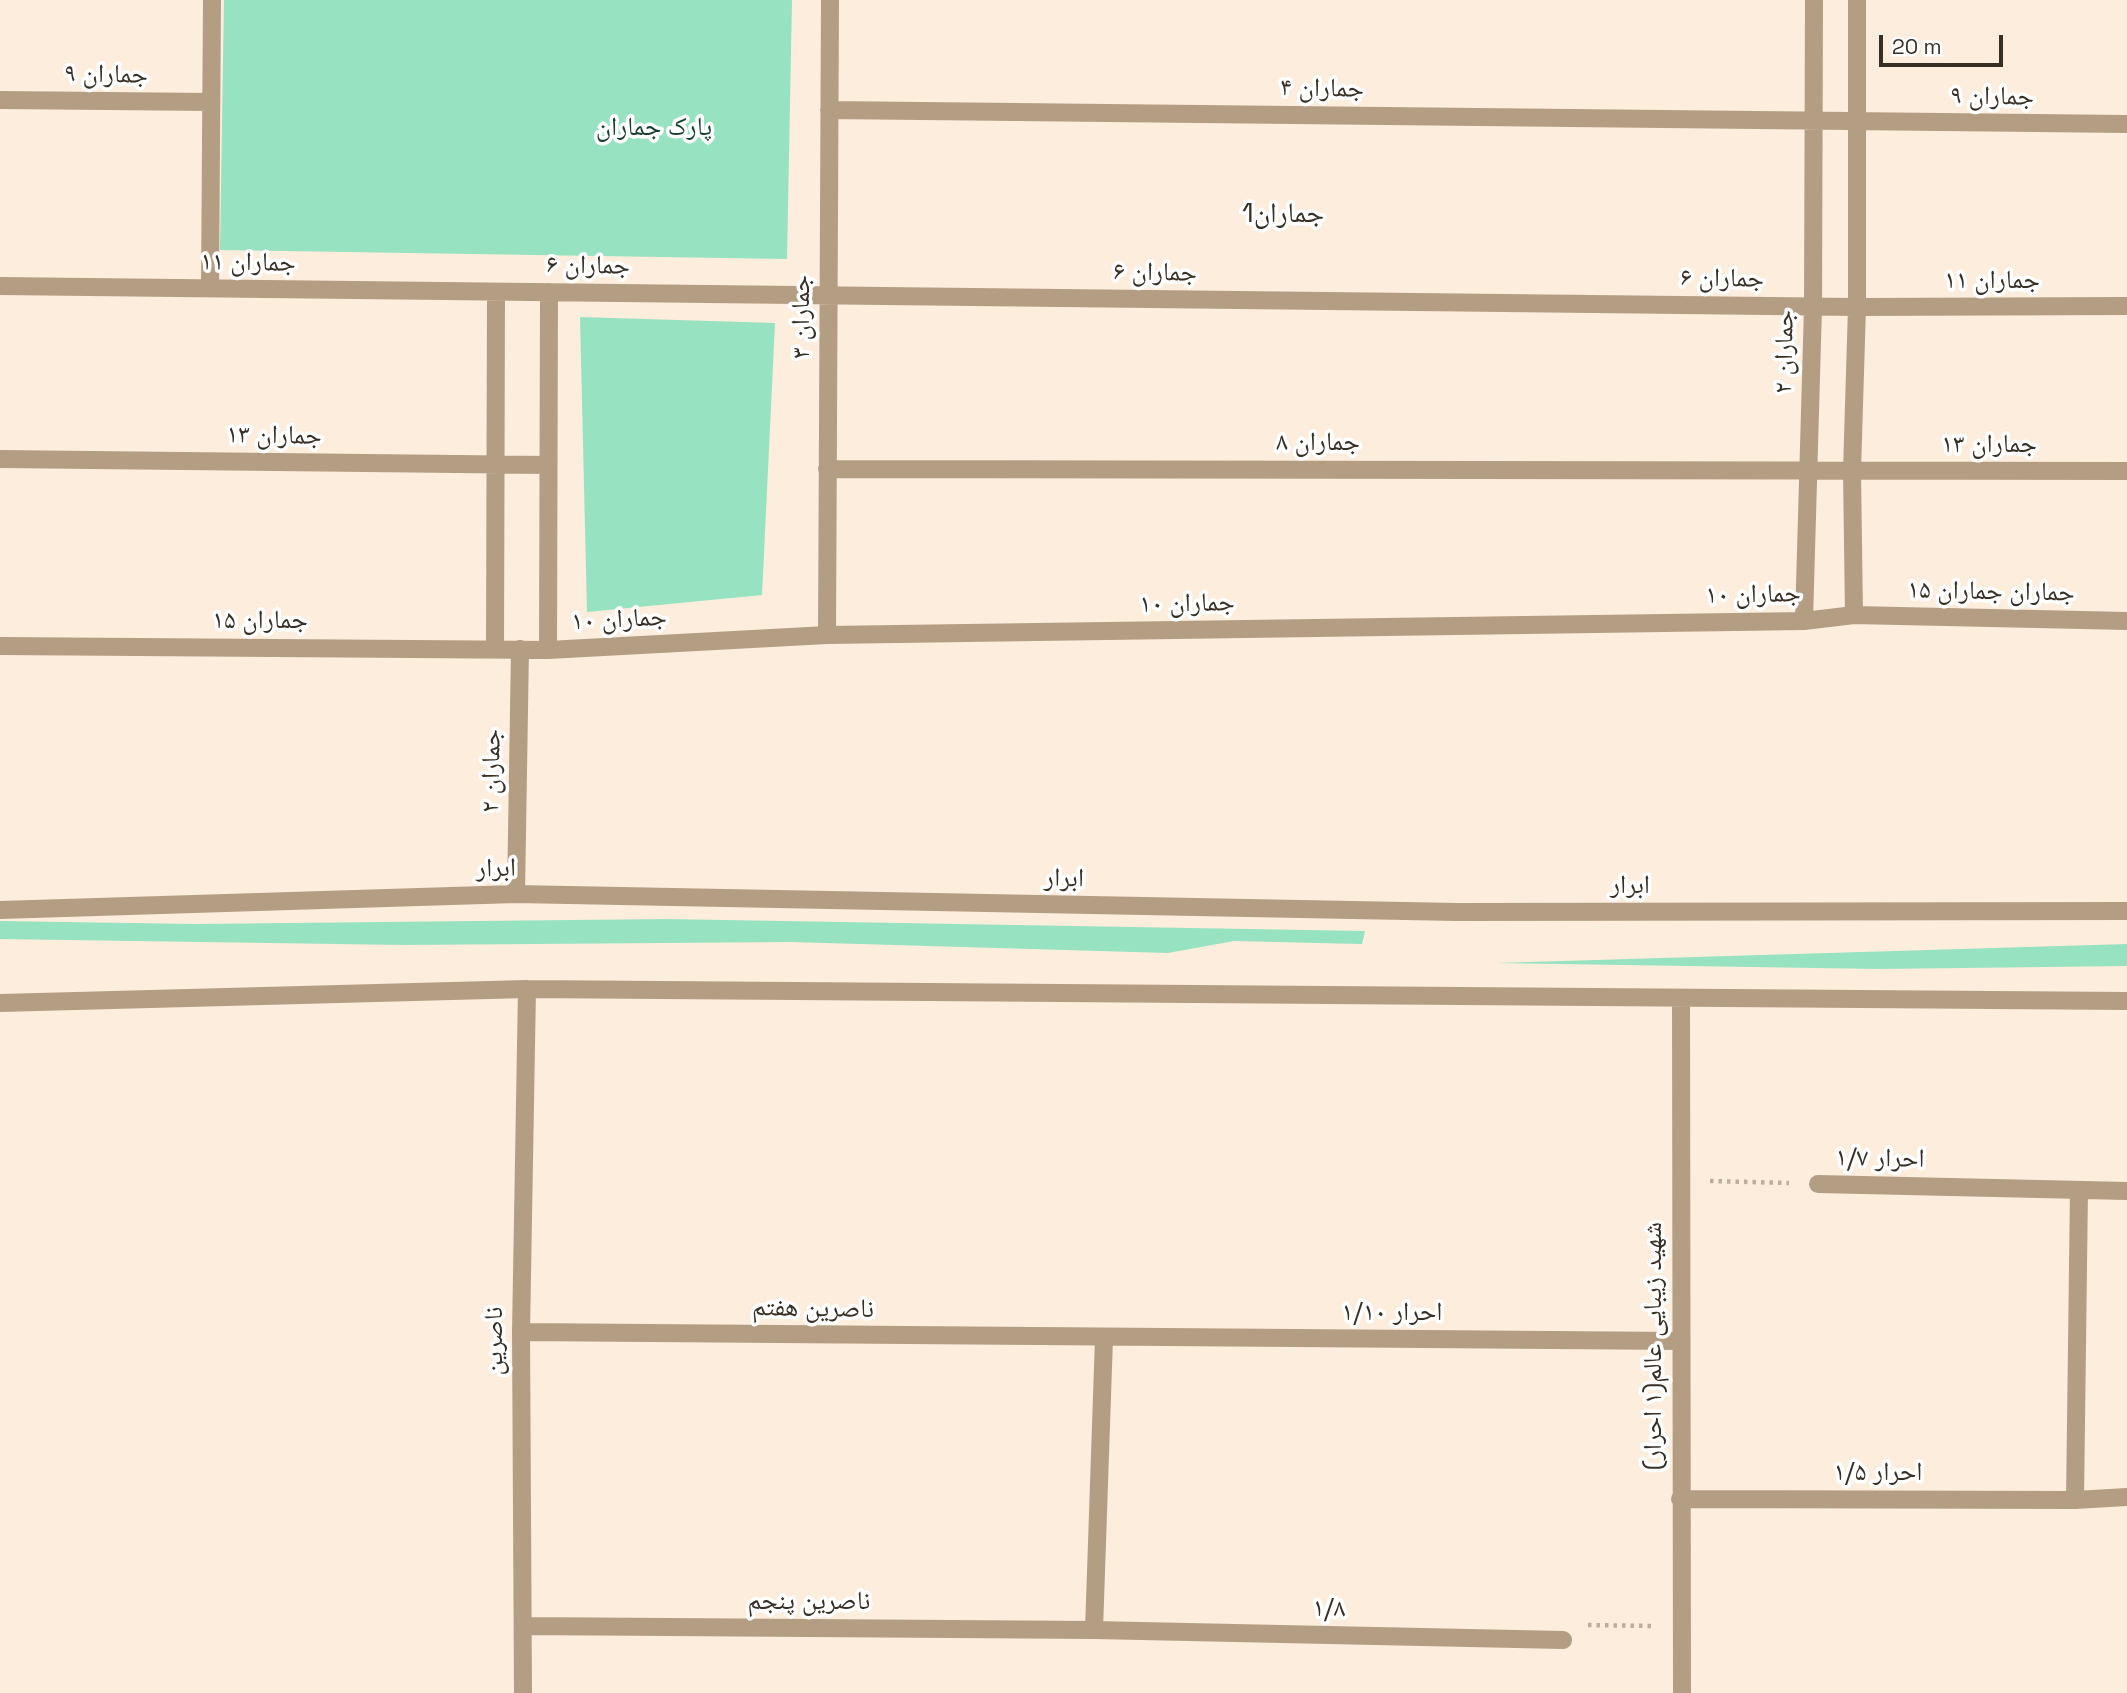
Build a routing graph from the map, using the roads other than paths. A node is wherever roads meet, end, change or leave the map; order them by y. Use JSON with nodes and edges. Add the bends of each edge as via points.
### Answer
{"nodes":[{"id":1,"x":212,"y":0,"type":"edge"},
{"id":2,"x":830,"y":0,"type":"edge"},
{"id":3,"x":1814,"y":0,"type":"edge"},
{"id":4,"x":1857,"y":0,"type":"edge"},
{"id":5,"x":0,"y":100,"type":"edge"},
{"id":6,"x":211,"y":102,"type":"junction"},
{"id":7,"x":829,"y":110,"type":"junction"},
{"id":8,"x":1814,"y":121,"type":"junction"},
{"id":9,"x":1857,"y":121,"type":"junction"},
{"id":10,"x":2127,"y":124,"type":"edge"},
{"id":11,"x":0,"y":286,"type":"edge"},
{"id":12,"x":210,"y":288,"type":"junction"},
{"id":13,"x":496,"y":292,"type":"junction"},
{"id":14,"x":549,"y":292,"type":"junction"},
{"id":15,"x":828,"y":296,"type":"junction"},
{"id":16,"x":2127,"y":306,"type":"edge"},
{"id":17,"x":1813,"y":307,"type":"junction"},
{"id":18,"x":1857,"y":307,"type":"junction"},
{"id":19,"x":0,"y":459,"type":"edge"},
{"id":20,"x":496,"y":465,"type":"junction"},
{"id":21,"x":548,"y":465,"type":"junction"},
{"id":22,"x":827,"y":469,"type":"junction"},
{"id":23,"x":1808,"y":470,"type":"junction"},
{"id":24,"x":1852,"y":471,"type":"junction"},
{"id":25,"x":2127,"y":471,"type":"edge"},
{"id":26,"x":1854,"y":615,"type":"junction"},
{"id":27,"x":1804,"y":621,"type":"junction"},
{"id":28,"x":2127,"y":621,"type":"edge"},
{"id":29,"x":827,"y":635,"type":"junction"},
{"id":30,"x":0,"y":646,"type":"edge"},
{"id":31,"x":495,"y":649,"type":"junction"},
{"id":32,"x":520,"y":649,"type":"junction"},
{"id":33,"x":548,"y":650,"type":"junction"},
{"id":34,"x":516,"y":894,"type":"junction"},
{"id":35,"x":0,"y":910,"type":"edge"},
{"id":36,"x":2127,"y":911,"type":"edge"},
{"id":37,"x":527,"y":989,"type":"junction"},
{"id":38,"x":1681,"y":998,"type":"junction"},
{"id":39,"x":2127,"y":1001,"type":"edge"},
{"id":40,"x":0,"y":1003,"type":"edge"},
{"id":41,"x":1818,"y":1184,"type":"road end"},
{"id":42,"x":2078,"y":1190,"type":"junction"},
{"id":43,"x":2127,"y":1191,"type":"edge"},
{"id":44,"x":521,"y":1332,"type":"junction"},
{"id":45,"x":1104,"y":1338,"type":"junction"},
{"id":46,"x":1681,"y":1341,"type":"junction"},
{"id":47,"x":2127,"y":1497,"type":"edge"},
{"id":48,"x":1680,"y":1499,"type":"junction"},
{"id":49,"x":2075,"y":1500,"type":"junction"},
{"id":50,"x":524,"y":1626,"type":"junction"},
{"id":51,"x":1094,"y":1630,"type":"junction"},
{"id":52,"x":1563,"y":1640,"type":"road end"},
{"id":53,"x":523,"y":1693,"type":"edge"},
{"id":54,"x":1682,"y":1693,"type":"edge"}],
"edges":[{"from":1,"to":6,"type":"street"},
{"from":2,"to":7,"type":"street","name":"جماران ۳"},
{"from":3,"to":8,"type":"street","name":"جماران ۲"},
{"from":4,"to":9,"type":"street"},
{"from":5,"to":6,"type":"street","name":"جماران ۹"},
{"from":6,"to":12,"type":"street"},
{"from":7,"to":8,"type":"street","name":"جماران ۴"},
{"from":7,"to":15,"type":"street","name":"جماران ۳"},
{"from":8,"to":9,"type":"street","name":"جماران ۴"},
{"from":8,"to":17,"type":"street","name":"جماران ۲"},
{"from":9,"to":10,"type":"street","name":"جماران ۹"},
{"from":9,"to":18,"type":"street"},
{"from":11,"to":12,"type":"street","name":"جماران ۱۱"},
{"from":12,"to":13,"type":"street","name":"جماران ۱۱"},
{"from":13,"to":14,"type":"street","name":"جماران ۶"},
{"from":13,"to":20,"type":"street"},
{"from":14,"to":15,"type":"street","name":"جماران ۶"},
{"from":14,"to":21,"type":"street"},
{"from":15,"to":17,"type":"street","name":"جماران ۶"},
{"from":15,"to":22,"type":"street","name":"جماران ۳"},
{"from":16,"to":18,"type":"street","name":"جماران ۱۱"},
{"from":17,"to":18,"type":"street","name":"جماران ۶"},
{"from":17,"to":23,"type":"street","name":"جماران ۲"},
{"from":18,"to":24,"type":"street"},
{"from":19,"to":20,"type":"street","name":"جماران ۱۳"},
{"from":20,"to":21,"type":"street","name":"جماران ۱۳"},
{"from":20,"to":31,"type":"street"},
{"from":21,"to":33,"type":"street"},
{"from":22,"to":23,"type":"street","name":"جماران ۸"},
{"from":22,"to":29,"type":"street","name":"جماران ۳"},
{"from":23,"to":24,"type":"street","name":"جماران ۸"},
{"from":23,"to":27,"type":"street","name":"جماران ۲"},
{"from":24,"to":25,"type":"street","name":"جماران ۱۳"},
{"from":24,"to":26,"type":"street"},
{"from":26,"to":27,"type":"street","name":"جماران ۱۰"},
{"from":26,"to":28,"type":"street","name":"جماران جماران ۱۵"},
{"from":27,"to":29,"type":"street","name":"جماران ۱۰"},
{"from":29,"to":33,"type":"street","name":"جماران ۱۰"},
{"from":30,"to":31,"type":"street","name":"جماران ۱۵"},
{"from":31,"to":32,"type":"street","name":"جماران ۱۵"},
{"from":32,"to":33,"type":"street","name":"جماران ۱۰"},
{"from":32,"to":34,"type":"street","name":"جماران ۲"},
{"from":34,"to":35,"type":"street","name":"ابرار"},
{"from":34,"to":36,"type":"street","name":"ابرار","via":[[1457,912]]},
{"from":37,"to":38,"type":"street"},
{"from":37,"to":40,"type":"street"},
{"from":37,"to":44,"type":"street","name":"ناصرین"},
{"from":38,"to":39,"type":"street"},
{"from":38,"to":46,"type":"street","name":"شهید زیبایی عالم(۱ احرار)"},
{"from":41,"to":42,"type":"street","name":"۱/۷ احرار"},
{"from":42,"to":43,"type":"street","name":"۱/۷ احرار"},
{"from":42,"to":49,"type":"street"},
{"from":44,"to":45,"type":"street","name":"ناصرین هفتم"},
{"from":44,"to":50,"type":"street","name":"ناصرین"},
{"from":45,"to":46,"type":"street","name":"۱/۱۰ احرار"},
{"from":45,"to":51,"type":"street"},
{"from":46,"to":48,"type":"street","name":"شهید زیبایی عالم(۱ احرار)"},
{"from":47,"to":49,"type":"street","name":"۱/۵ احرار"},
{"from":48,"to":49,"type":"street","name":"۱/۵ احرار"},
{"from":48,"to":54,"type":"street","name":"شهید زیبایی عالم(۱ احرار)"},
{"from":50,"to":51,"type":"street","name":"ناصرین پنجم"},
{"from":50,"to":53,"type":"street","name":"ناصرین"},
{"from":51,"to":52,"type":"street","name":"۱/۸"}]}
